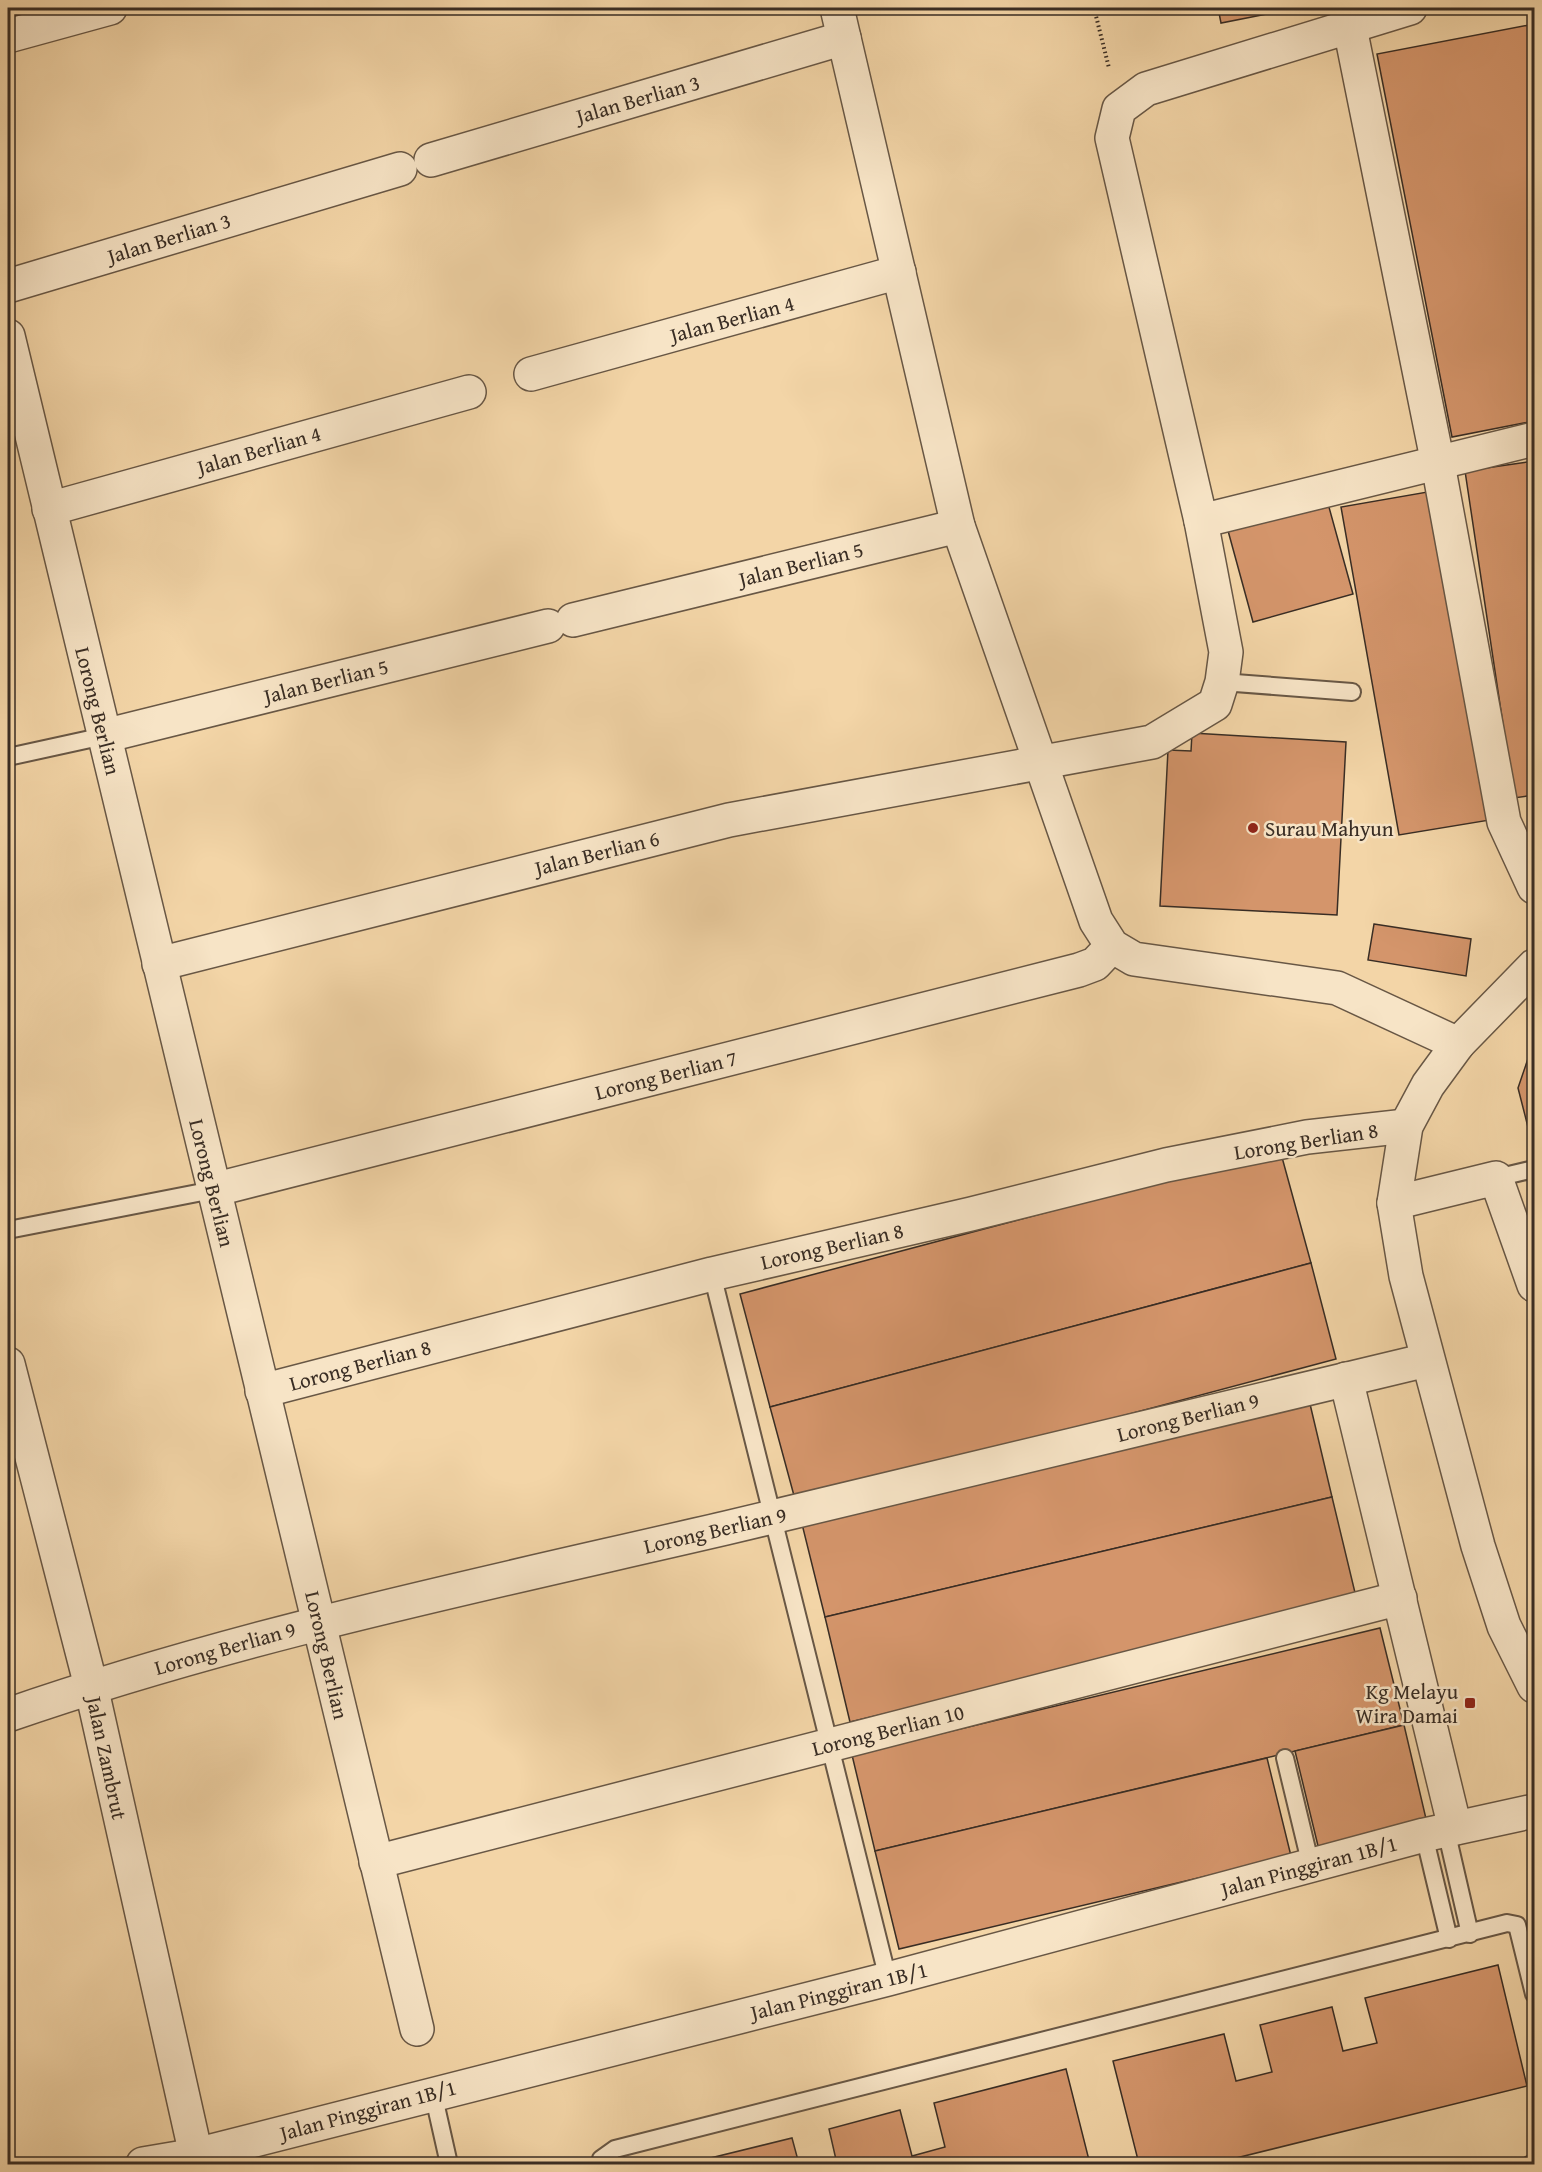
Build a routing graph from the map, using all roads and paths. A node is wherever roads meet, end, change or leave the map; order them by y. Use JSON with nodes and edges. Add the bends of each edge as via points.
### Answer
{"nodes":[{"id":1,"x":111,"y":8,"type":"edge"},
{"id":2,"x":1094,"y":8,"type":"edge"},
{"id":3,"x":1410,"y":8,"type":"edge"},
{"id":4,"x":1348,"y":16,"type":"edge"},
{"id":5,"x":841,"y":23,"type":"edge"},
{"id":6,"x":8,"y":36,"type":"edge"},
{"id":7,"x":1119,"y":109,"type":"junction"},
{"id":8,"x":431,"y":160,"type":"dead end"},
{"id":9,"x":400,"y":169,"type":"dead end"},
{"id":10,"x":899,"y":272,"type":"junction"},
{"id":11,"x":8,"y":286,"type":"edge"},
{"id":12,"x":8,"y":336,"type":"edge"},
{"id":13,"x":531,"y":374,"type":"dead end"},
{"id":14,"x":469,"y":392,"type":"dead end"},
{"id":15,"x":1534,"y":439,"type":"edge"},
{"id":16,"x":1438,"y":464,"type":"junction"},
{"id":17,"x":49,"y":509,"type":"junction"},
{"id":18,"x":1201,"y":521,"type":"junction"},
{"id":19,"x":958,"y":526,"type":"junction"},
{"id":20,"x":1222,"y":682,"type":"junction"},
{"id":21,"x":1352,"y":692,"type":"dead end"},
{"id":22,"x":104,"y":736,"type":"junction"},
{"id":23,"x":8,"y":756,"type":"edge"},
{"id":24,"x":1040,"y":761,"type":"junction"},
{"id":25,"x":1534,"y":886,"type":"edge"},
{"id":26,"x":1112,"y":946,"type":"junction"},
{"id":27,"x":159,"y":964,"type":"junction"},
{"id":28,"x":1534,"y":966,"type":"edge"},
{"id":29,"x":1458,"y":1044,"type":"junction"},
{"id":30,"x":1406,"y":1126,"type":"junction"},
{"id":31,"x":1534,"y":1169,"type":"edge"},
{"id":32,"x":1496,"y":1178,"type":"junction"},
{"id":33,"x":213,"y":1190,"type":"junction"},
{"id":34,"x":1394,"y":1203,"type":"junction"},
{"id":35,"x":8,"y":1230,"type":"edge"},
{"id":36,"x":712,"y":1274,"type":"junction"},
{"id":37,"x":1534,"y":1285,"type":"edge"},
{"id":38,"x":1427,"y":1360,"type":"junction"},
{"id":39,"x":8,"y":1364,"type":"edge"},
{"id":40,"x":1346,"y":1379,"type":"junction"},
{"id":41,"x":262,"y":1391,"type":"junction"},
{"id":42,"x":773,"y":1517,"type":"junction"},
{"id":43,"x":1400,"y":1598,"type":"junction"},
{"id":44,"x":319,"y":1622,"type":"junction"},
{"id":45,"x":91,"y":1686,"type":"junction"},
{"id":46,"x":1534,"y":1686,"type":"edge"},
{"id":47,"x":8,"y":1715,"type":"edge"},
{"id":48,"x":830,"y":1745,"type":"junction"},
{"id":49,"x":1285,"y":1758,"type":"dead end"},
{"id":50,"x":1534,"y":1811,"type":"edge"},
{"id":51,"x":1442,"y":1831,"type":"junction"},
{"id":52,"x":376,"y":1862,"type":"junction"},
{"id":53,"x":1311,"y":1866,"type":"junction"},
{"id":54,"x":1470,"y":1934,"type":"junction"},
{"id":55,"x":1449,"y":1939,"type":"junction"},
{"id":56,"x":888,"y":1979,"type":"junction"},
{"id":57,"x":1534,"y":1994,"type":"edge"},
{"id":58,"x":417,"y":2029,"type":"dead end"},
{"id":59,"x":433,"y":2093,"type":"junction"},
{"id":60,"x":196,"y":2155,"type":"junction"},
{"id":61,"x":143,"y":2164,"type":"edge"},
{"id":62,"x":449,"y":2164,"type":"edge"},
{"id":63,"x":601,"y":2164,"type":"edge"}],
"edges":[{"from":1,"to":6,"type":"street"},
{"from":2,"to":7,"type":"path"},
{"from":3,"to":4,"type":"street"},
{"from":4,"to":7,"type":"street","via":[[1146,89]]},
{"from":4,"to":16,"type":"street"},
{"from":5,"to":8,"type":"street","name":"Jalan Berlian 3"},
{"from":5,"to":10,"type":"street"},
{"from":7,"to":18,"type":"street","name":"Jalan Berlian 6","via":[[1112,138]]},
{"from":9,"to":11,"type":"street","name":"Jalan Berlian 3"},
{"from":10,"to":13,"type":"street","name":"Jalan Berlian 4"},
{"from":10,"to":19,"type":"street"},
{"from":12,"to":17,"type":"street","name":"Lorong Berlian"},
{"from":14,"to":17,"type":"street","name":"Jalan Berlian 4"},
{"from":15,"to":16,"type":"street"},
{"from":16,"to":18,"type":"street"},
{"from":16,"to":25,"type":"street","via":[[1504,822]]},
{"from":17,"to":22,"type":"street","name":"Lorong Berlian"},
{"from":18,"to":20,"type":"street","name":"Jalan Berlian 6","via":[[1226,652]]},
{"from":19,"to":22,"type":"street","name":"Jalan Berlian 5"},
{"from":19,"to":24,"type":"street"},
{"from":20,"to":21,"type":"lane"},
{"from":20,"to":24,"type":"street","name":"Jalan Berlian 6","via":[[1215,704],[1152,742]]},
{"from":22,"to":23,"type":"lane"},
{"from":22,"to":27,"type":"street","name":"Lorong Berlian"},
{"from":24,"to":26,"type":"street","via":[[1096,921]]},
{"from":24,"to":27,"type":"street","name":"Jalan Berlian 6","via":[[729,820]]},
{"from":26,"to":29,"type":"street","via":[[1134,959],[1337,988]]},
{"from":26,"to":33,"type":"street","name":"Lorong Berlian 7","via":[[1095,964],[1079,970]]},
{"from":27,"to":33,"type":"street","name":"Lorong Berlian"},
{"from":28,"to":29,"type":"street"},
{"from":29,"to":30,"type":"street","via":[[1428,1084]]},
{"from":30,"to":34,"type":"street"},
{"from":30,"to":36,"type":"street","name":"Lorong Berlian 8","via":[[1307,1137],[1166,1165]]},
{"from":31,"to":32,"type":"lane"},
{"from":32,"to":34,"type":"street"},
{"from":32,"to":37,"type":"street"},
{"from":33,"to":35,"type":"lane"},
{"from":33,"to":41,"type":"street","name":"Lorong Berlian"},
{"from":34,"to":38,"type":"street","via":[[1406,1276]]},
{"from":36,"to":41,"type":"street","name":"Lorong Berlian 8"},
{"from":36,"to":42,"type":"lane"},
{"from":38,"to":40,"type":"street","name":"Lorong Berlian 9"},
{"from":38,"to":46,"type":"street","via":[[1486,1572],[1504,1626]]},
{"from":39,"to":45,"type":"street","name":"Jalan Zambrut"},
{"from":40,"to":42,"type":"street","name":"Lorong Berlian 9"},
{"from":40,"to":43,"type":"street"},
{"from":41,"to":44,"type":"street","name":"Lorong Berlian"},
{"from":42,"to":44,"type":"street","name":"Lorong Berlian 9"},
{"from":42,"to":48,"type":"lane"},
{"from":43,"to":48,"type":"street","name":"Lorong Berlian 10"},
{"from":43,"to":51,"type":"street"},
{"from":44,"to":45,"type":"street","name":"Lorong Berlian 9"},
{"from":44,"to":52,"type":"street","name":"Lorong Berlian"},
{"from":45,"to":47,"type":"street","name":"Lorong Berlian 9"},
{"from":45,"to":60,"type":"street","name":"Jalan Zambrut"},
{"from":48,"to":52,"type":"street","name":"Lorong Berlian 10"},
{"from":48,"to":56,"type":"lane"},
{"from":49,"to":53,"type":"lane"},
{"from":50,"to":51,"type":"street","name":"Jalan Pinggiran 1B/1"},
{"from":51,"to":53,"type":"street","name":"Jalan Pinggiran 1B/1"},
{"from":51,"to":54,"type":"lane"},
{"from":51,"to":55,"type":"lane"},
{"from":52,"to":58,"type":"street","name":"Lorong Berlian"},
{"from":53,"to":56,"type":"street","name":"Jalan Pinggiran 1B/1"},
{"from":54,"to":55,"type":"lane"},
{"from":54,"to":57,"type":"lane","via":[[1507,1923],[1517,1925]]},
{"from":55,"to":63,"type":"lane","via":[[615,2149],[601,2159]]},
{"from":56,"to":59,"type":"street","name":"Jalan Pinggiran 1B/1"},
{"from":59,"to":60,"type":"street","name":"Jalan Pinggiran 1B/1"},
{"from":59,"to":62,"type":"lane"},
{"from":60,"to":61,"type":"street","name":"Jalan Pinggiran 1B/1"}]}
